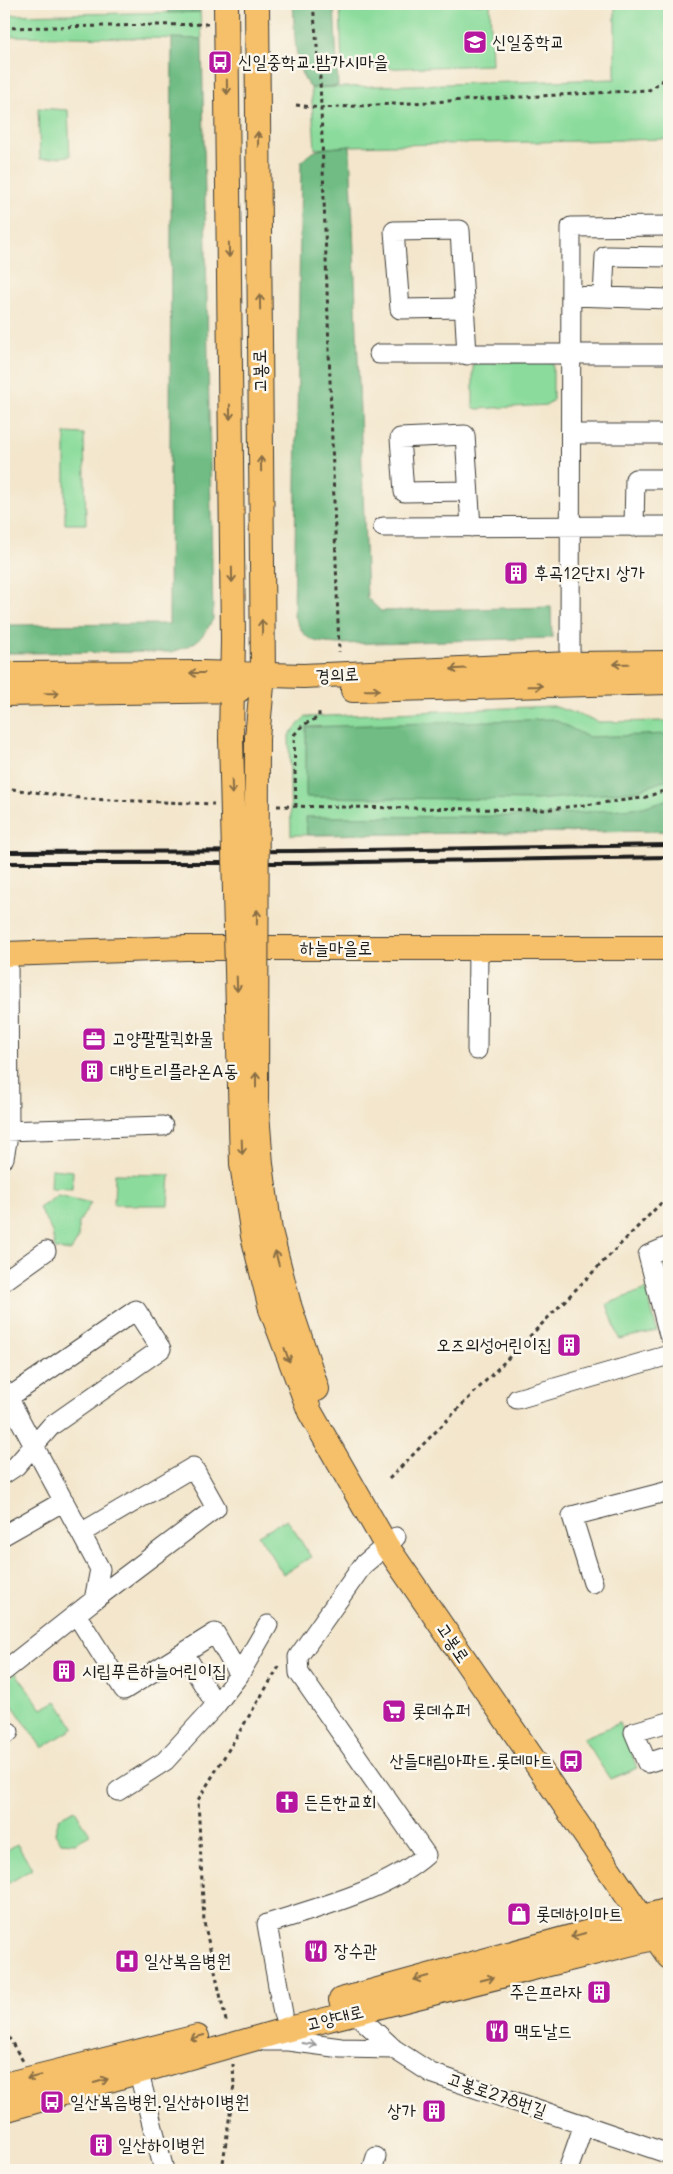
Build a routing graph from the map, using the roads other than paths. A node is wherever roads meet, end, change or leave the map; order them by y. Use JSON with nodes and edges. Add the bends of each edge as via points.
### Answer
{"nodes":[{"id":1,"x":226,"y":4,"type":"edge"},
{"id":2,"x":256,"y":4,"type":"edge"},
{"id":3,"x":669,"y":226,"type":"edge"},
{"id":4,"x":669,"y":257,"type":"edge"},
{"id":5,"x":571,"y":296,"type":"junction"},
{"id":6,"x":603,"y":297,"type":"junction"},
{"id":7,"x":669,"y":299,"type":"edge"},
{"id":8,"x":465,"y":308,"type":"junction"},
{"id":9,"x":572,"y":353,"type":"junction"},
{"id":10,"x":379,"y":354,"type":"dead end"},
{"id":11,"x":669,"y":354,"type":"edge"},
{"id":12,"x":467,"y":355,"type":"junction"},
{"id":13,"x":572,"y":434,"type":"junction"},
{"id":14,"x":669,"y":434,"type":"edge"},
{"id":15,"x":669,"y":480,"type":"edge"},
{"id":16,"x":467,"y":491,"type":"junction"},
{"id":17,"x":669,"y":526,"type":"edge"},
{"id":18,"x":383,"y":527,"type":"dead end"},
{"id":19,"x":470,"y":527,"type":"junction"},
{"id":20,"x":634,"y":527,"type":"junction"},
{"id":21,"x":571,"y":528,"type":"junction"},
{"id":22,"x":669,"y":663,"type":"edge"},
{"id":23,"x":570,"y":664,"type":"junction"},
{"id":24,"x":4,"y":674,"type":"edge"},
{"id":25,"x":231,"y":682,"type":"junction"},
{"id":26,"x":669,"y":682,"type":"edge"},
{"id":27,"x":262,"y":683,"type":"junction"},
{"id":28,"x":4,"y":694,"type":"edge"},
{"id":29,"x":478,"y":948,"type":"junction"},
{"id":30,"x":669,"y":948,"type":"edge"},
{"id":31,"x":6,"y":954,"type":"edge"},
{"id":32,"x":476,"y":1050,"type":"dead end"},
{"id":33,"x":163,"y":1126,"type":"dead end"},
{"id":34,"x":7,"y":1130,"type":"edge"},
{"id":35,"x":4,"y":1158,"type":"edge"},
{"id":36,"x":669,"y":1246,"type":"edge"},
{"id":37,"x":46,"y":1251,"type":"dead end"},
{"id":38,"x":4,"y":1281,"type":"edge"},
{"id":39,"x":280,"y":1307,"type":"junction"},
{"id":40,"x":669,"y":1335,"type":"edge"},
{"id":41,"x":669,"y":1355,"type":"edge"},
{"id":42,"x":6,"y":1394,"type":"edge"},
{"id":43,"x":517,"y":1399,"type":"dead end"},
{"id":44,"x":34,"y":1446,"type":"junction"},
{"id":45,"x":4,"y":1474,"type":"edge"},
{"id":46,"x":669,"y":1491,"type":"edge"},
{"id":47,"x":64,"y":1501,"type":"junction"},
{"id":48,"x":81,"y":1533,"type":"junction"},
{"id":49,"x":4,"y":1535,"type":"edge"},
{"id":50,"x":391,"y":1541,"type":"junction"},
{"id":51,"x":593,"y":1583,"type":"dead end"},
{"id":52,"x":94,"y":1600,"type":"junction"},
{"id":53,"x":76,"y":1614,"type":"junction"},
{"id":54,"x":268,"y":1625,"type":"dead end"},
{"id":55,"x":184,"y":1653,"type":"junction"},
{"id":56,"x":4,"y":1671,"type":"edge"},
{"id":57,"x":239,"y":1675,"type":"junction"},
{"id":58,"x":216,"y":1705,"type":"junction"},
{"id":59,"x":669,"y":1722,"type":"edge"},
{"id":60,"x":669,"y":1756,"type":"edge"},
{"id":61,"x":118,"y":1791,"type":"dead end"},
{"id":62,"x":660,"y":1924,"type":"edge"},
{"id":63,"x":669,"y":1957,"type":"edge"},
{"id":64,"x":353,"y":2005,"type":"junction"},
{"id":65,"x":283,"y":2014,"type":"junction"},
{"id":66,"x":394,"y":2049,"type":"junction"},
{"id":67,"x":238,"y":2052,"type":"junction"},
{"id":68,"x":138,"y":2070,"type":"junction"},
{"id":69,"x":4,"y":2084,"type":"edge"},
{"id":70,"x":4,"y":2110,"type":"edge"},
{"id":71,"x":584,"y":2124,"type":"junction"},
{"id":72,"x":669,"y":2154,"type":"edge"},
{"id":73,"x":164,"y":2170,"type":"edge"},
{"id":74,"x":568,"y":2170,"type":"edge"}],
"edges":[{"from":1,"to":25,"type":"main road","name":"고봉로","one_way":true},
{"from":27,"to":2,"type":"main road","name":"고봉로","one_way":true},
{"from":3,"to":5,"type":"street","via":[[571,226]]},
{"from":4,"to":6,"type":"street","via":[[604,256]]},
{"from":5,"to":6,"type":"street"},
{"from":5,"to":9,"type":"street"},
{"from":6,"to":7,"type":"street"},
{"from":8,"to":8,"type":"street","via":[[460,230],[394,231],[400,309]]},
{"from":8,"to":12,"type":"street"},
{"from":9,"to":11,"type":"street"},
{"from":9,"to":12,"type":"street"},
{"from":9,"to":13,"type":"street"},
{"from":10,"to":12,"type":"street"},
{"from":13,"to":14,"type":"street"},
{"from":13,"to":21,"type":"street"},
{"from":15,"to":20,"type":"street","via":[[635,479]]},
{"from":16,"to":16,"type":"street","via":[[465,435],[400,438],[404,492]]},
{"from":16,"to":19,"type":"street"},
{"from":17,"to":20,"type":"street"},
{"from":18,"to":19,"type":"street"},
{"from":19,"to":21,"type":"street"},
{"from":20,"to":21,"type":"street"},
{"from":21,"to":23,"type":"street"},
{"from":22,"to":23,"type":"main road","name":"경의로","one_way":true},
{"from":23,"to":27,"type":"main road","name":"경의로","one_way":true,"via":[[303,676]]},
{"from":25,"to":24,"type":"main road","name":"경의로","one_way":true},
{"from":25,"to":27,"type":"main road","name":"경의로"},
{"from":28,"to":25,"type":"main road","name":"경의로","one_way":true},
{"from":25,"to":39,"type":"main road","name":"고봉로","one_way":true,"bridge":true,"via":[[242,1164],[253,1236]]},
{"from":27,"to":26,"type":"main road","name":"경의로","one_way":true},
{"from":39,"to":27,"type":"main road","name":"고봉로","one_way":true,"bridge":true,"via":[[256,1100],[257,738]]},
{"from":29,"to":30,"type":"main road","name":"하늘마을로"},
{"from":29,"to":31,"type":"main road","name":"하늘마을로","via":[[186,948]]},
{"from":29,"to":32,"type":"street"},
{"from":31,"to":34,"type":"street"},
{"from":33,"to":34,"type":"street"},
{"from":34,"to":35,"type":"street"},
{"from":36,"to":40,"type":"street","via":[[648,1255]]},
{"from":37,"to":38,"type":"street"},
{"from":39,"to":50,"type":"main road","name":"고봉로","via":[[344,1450]]},
{"from":41,"to":43,"type":"street"},
{"from":42,"to":44,"type":"street"},
{"from":42,"to":44,"type":"street","via":[[136,1310],[161,1349],[51,1426]]},
{"from":44,"to":45,"type":"street"},
{"from":44,"to":47,"type":"street"},
{"from":46,"to":51,"type":"street","via":[[572,1516]]},
{"from":47,"to":48,"type":"street"},
{"from":47,"to":49,"type":"street"},
{"from":48,"to":52,"type":"street","via":[[100,1569]]},
{"from":48,"to":52,"type":"street","via":[[193,1467],[216,1508]]},
{"from":50,"to":62,"type":"main road","name":"고봉로"},
{"from":50,"to":65,"type":"street","via":[[363,1565],[298,1657],[299,1673],[426,1855],[411,1868],[374,1886],[268,1924]]},
{"from":52,"to":53,"type":"street"},
{"from":53,"to":55,"type":"street","via":[[124,1690]]},
{"from":53,"to":56,"type":"street"},
{"from":54,"to":57,"type":"street"},
{"from":55,"to":57,"type":"street","via":[[215,1633]]},
{"from":55,"to":58,"type":"street"},
{"from":57,"to":58,"type":"street"},
{"from":58,"to":61,"type":"street","via":[[165,1761]]},
{"from":59,"to":60,"type":"street","via":[[634,1732],[647,1763]]},
{"from":62,"to":63,"type":"main road","name":"고봉로"},
{"from":62,"to":64,"type":"main road","name":"고양대로"},
{"from":64,"to":65,"type":"main road","name":"고양대로"},
{"from":64,"to":66,"type":"street","name":"고봉로278번길"},
{"from":64,"to":67,"type":"main road","name":"고양대로"},
{"from":65,"to":69,"type":"main road","name":"고양대로","one_way":true},
{"from":67,"to":66,"type":"street","one_way":true,"via":[[288,2041],[341,2048]]},
{"from":66,"to":71,"type":"street","name":"고봉로278번길","via":[[431,2073]]},
{"from":67,"to":68,"type":"main road","name":"고양대로"},
{"from":70,"to":68,"type":"main road","name":"고양대로","one_way":true},
{"from":68,"to":73,"type":"street"},
{"from":71,"to":72,"type":"street","name":"고봉로278번길"},
{"from":71,"to":74,"type":"street"}]}
